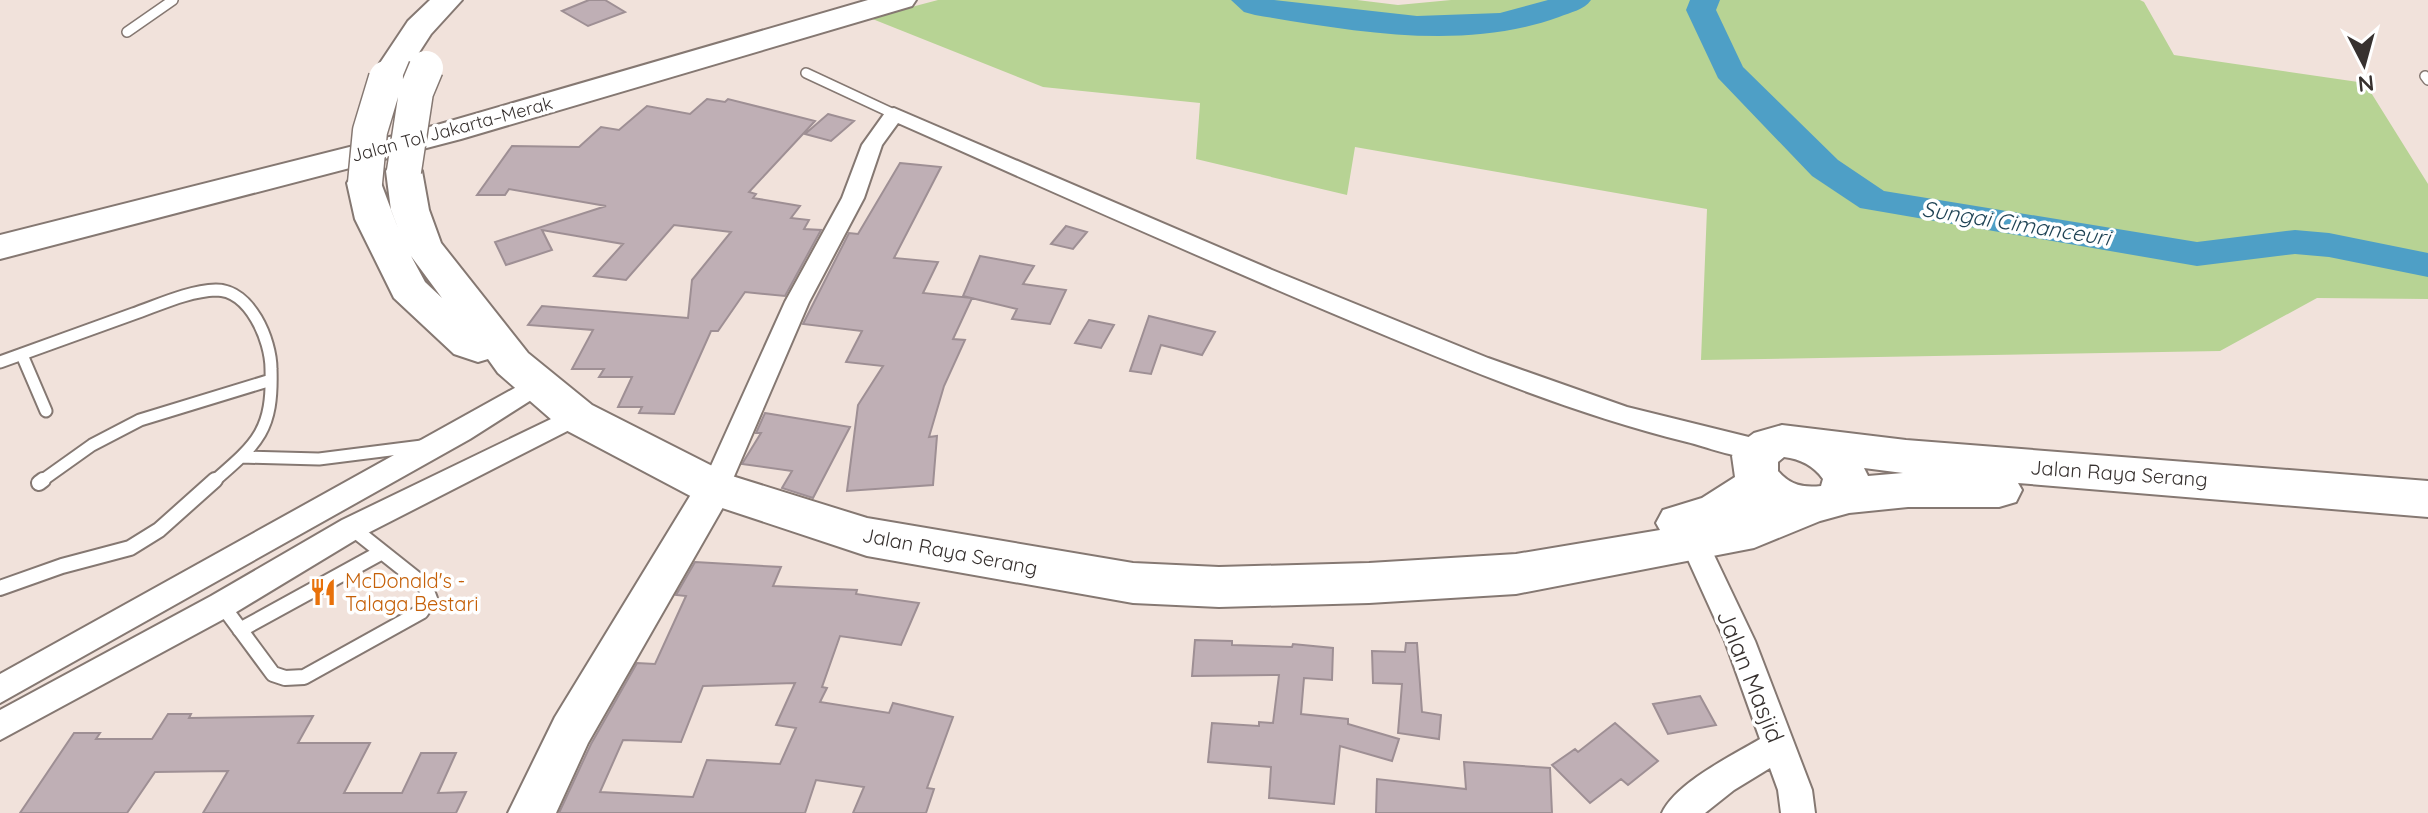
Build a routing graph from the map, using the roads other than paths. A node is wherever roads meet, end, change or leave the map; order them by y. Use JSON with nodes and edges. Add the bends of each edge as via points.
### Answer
{"nodes":[{"id":1,"x":173,"y":0,"type":"edge"},
{"id":2,"x":447,"y":0,"type":"edge"},
{"id":3,"x":470,"y":0,"type":"edge"},
{"id":4,"x":840,"y":0,"type":"edge"},
{"id":5,"x":901,"y":0,"type":"edge"},
{"id":6,"x":127,"y":32,"type":"dead end"},
{"id":7,"x":806,"y":73,"type":"dead end"},
{"id":8,"x":894,"y":114,"type":"junction"},
{"id":9,"x":0,"y":224,"type":"edge"},
{"id":10,"x":0,"y":247,"type":"edge"},
{"id":11,"x":22,"y":355,"type":"junction"},
{"id":12,"x":0,"y":362,"type":"edge"},
{"id":13,"x":526,"y":374,"type":"junction"},
{"id":14,"x":271,"y":380,"type":"junction"},
{"id":15,"x":46,"y":411,"type":"dead end"},
{"id":16,"x":576,"y":416,"type":"junction"},
{"id":17,"x":441,"y":443,"type":"junction"},
{"id":18,"x":1811,"y":446,"type":"junction"},
{"id":19,"x":241,"y":457,"type":"junction"},
{"id":20,"x":409,"y":460,"type":"junction"},
{"id":21,"x":1761,"y":466,"type":"junction"},
{"id":22,"x":39,"y":483,"type":"dead end"},
{"id":23,"x":434,"y":485,"type":"junction"},
{"id":24,"x":715,"y":488,"type":"junction"},
{"id":25,"x":2175,"y":488,"type":"junction"},
{"id":26,"x":2428,"y":499,"type":"edge"},
{"id":27,"x":1826,"y":501,"type":"junction"},
{"id":28,"x":2428,"y":522,"type":"edge"},
{"id":29,"x":352,"y":528,"type":"junction"},
{"id":30,"x":1694,"y":542,"type":"junction"},
{"id":31,"x":382,"y":552,"type":"junction"},
{"id":32,"x":1428,"y":579,"type":"junction"},
{"id":33,"x":0,"y":588,"type":"edge"},
{"id":34,"x":222,"y":605,"type":"junction"},
{"id":35,"x":240,"y":630,"type":"junction"},
{"id":36,"x":0,"y":690,"type":"edge"},
{"id":37,"x":0,"y":726,"type":"edge"},
{"id":38,"x":1779,"y":745,"type":"junction"},
{"id":39,"x":532,"y":813,"type":"edge"},
{"id":40,"x":1679,"y":813,"type":"edge"},
{"id":41,"x":1798,"y":813,"type":"edge"}],
"edges":[{"from":1,"to":6,"type":"lane"},
{"from":2,"to":13,"type":"highway","name":"Jalan Raya Serang","bridge":true,"via":[[419,28],[386,78],[370,131],[365,183],[374,219],[408,289],[469,344]]},
{"from":3,"to":13,"type":"highway","name":"Jalan Raya Serang","bridge":true,"via":[[426,68],[411,114],[404,171],[423,245]]},
{"from":4,"to":9,"type":"highway","name":"Jalan Tol Jakarta–Merak","via":[[520,91]]},
{"from":5,"to":10,"type":"highway","name":"Jalan Tol Jakarta–Merak","via":[[449,132]]},
{"from":7,"to":8,"type":"lane"},
{"from":8,"to":21,"type":"street","via":[[1545,391],[1679,433]]},
{"from":8,"to":24,"type":"street","via":[[872,145],[853,198],[797,302]]},
{"from":11,"to":12,"type":"lane"},
{"from":11,"to":14,"type":"lane","via":[[181,297],[218,290],[240,298],[259,324],[271,358]]},
{"from":11,"to":15,"type":"lane"},
{"from":13,"to":16,"type":"highway","name":"Jalan Raya Serang"},
{"from":13,"to":17,"type":"street"},
{"from":14,"to":19,"type":"lane","via":[[267,421],[254,446]]},
{"from":14,"to":22,"type":"lane","via":[[145,419],[101,439]]},
{"from":16,"to":23,"type":"street"},
{"from":16,"to":24,"type":"highway","name":"Jalan Raya Serang"},
{"from":17,"to":19,"type":"lane","via":[[319,459]]},
{"from":17,"to":20,"type":"street"},
{"from":18,"to":21,"type":"highway","via":[[1782,441]]},
{"from":18,"to":25,"type":"highway","name":"Jalan Raya Serang"},
{"from":18,"to":27,"type":"highway","via":[[1834,460],[1846,479]]},
{"from":19,"to":33,"type":"lane","via":[[189,506],[130,548]]},
{"from":20,"to":23,"type":"street"},
{"from":20,"to":36,"type":"street"},
{"from":21,"to":27,"type":"highway","via":[[1782,499]]},
{"from":21,"to":32,"type":"highway","name":"Jalan Raya Serang","via":[[1718,512],[1492,559]]},
{"from":23,"to":29,"type":"street"},
{"from":24,"to":32,"type":"highway","name":"Jalan Raya Serang","via":[[867,537],[1133,583],[1219,587]]},
{"from":24,"to":39,"type":"street","via":[[571,731]]},
{"from":25,"to":26,"type":"highway","name":"Jalan Raya Serang"},
{"from":25,"to":27,"type":"highway","name":"Jalan Raya Serang","via":[[1908,490]]},
{"from":25,"to":28,"type":"highway","name":"Jalan Raya Serang"},
{"from":27,"to":30,"type":"highway","name":"Jalan Raya Serang","via":[[1754,530]]},
{"from":29,"to":31,"type":"lane"},
{"from":29,"to":34,"type":"street"},
{"from":30,"to":32,"type":"highway","name":"Jalan Raya Serang","via":[[1516,574]]},
{"from":30,"to":38,"type":"street","name":"Jalan Masjid","via":[[1740,641]]},
{"from":31,"to":35,"type":"lane"},
{"from":31,"to":35,"type":"lane","via":[[425,586],[429,603],[330,663],[304,677],[278,677]]},
{"from":34,"to":35,"type":"lane"},
{"from":34,"to":37,"type":"street"},
{"from":38,"to":40,"type":"street"},
{"from":38,"to":41,"type":"street","name":"Jalan Masjid"}]}
